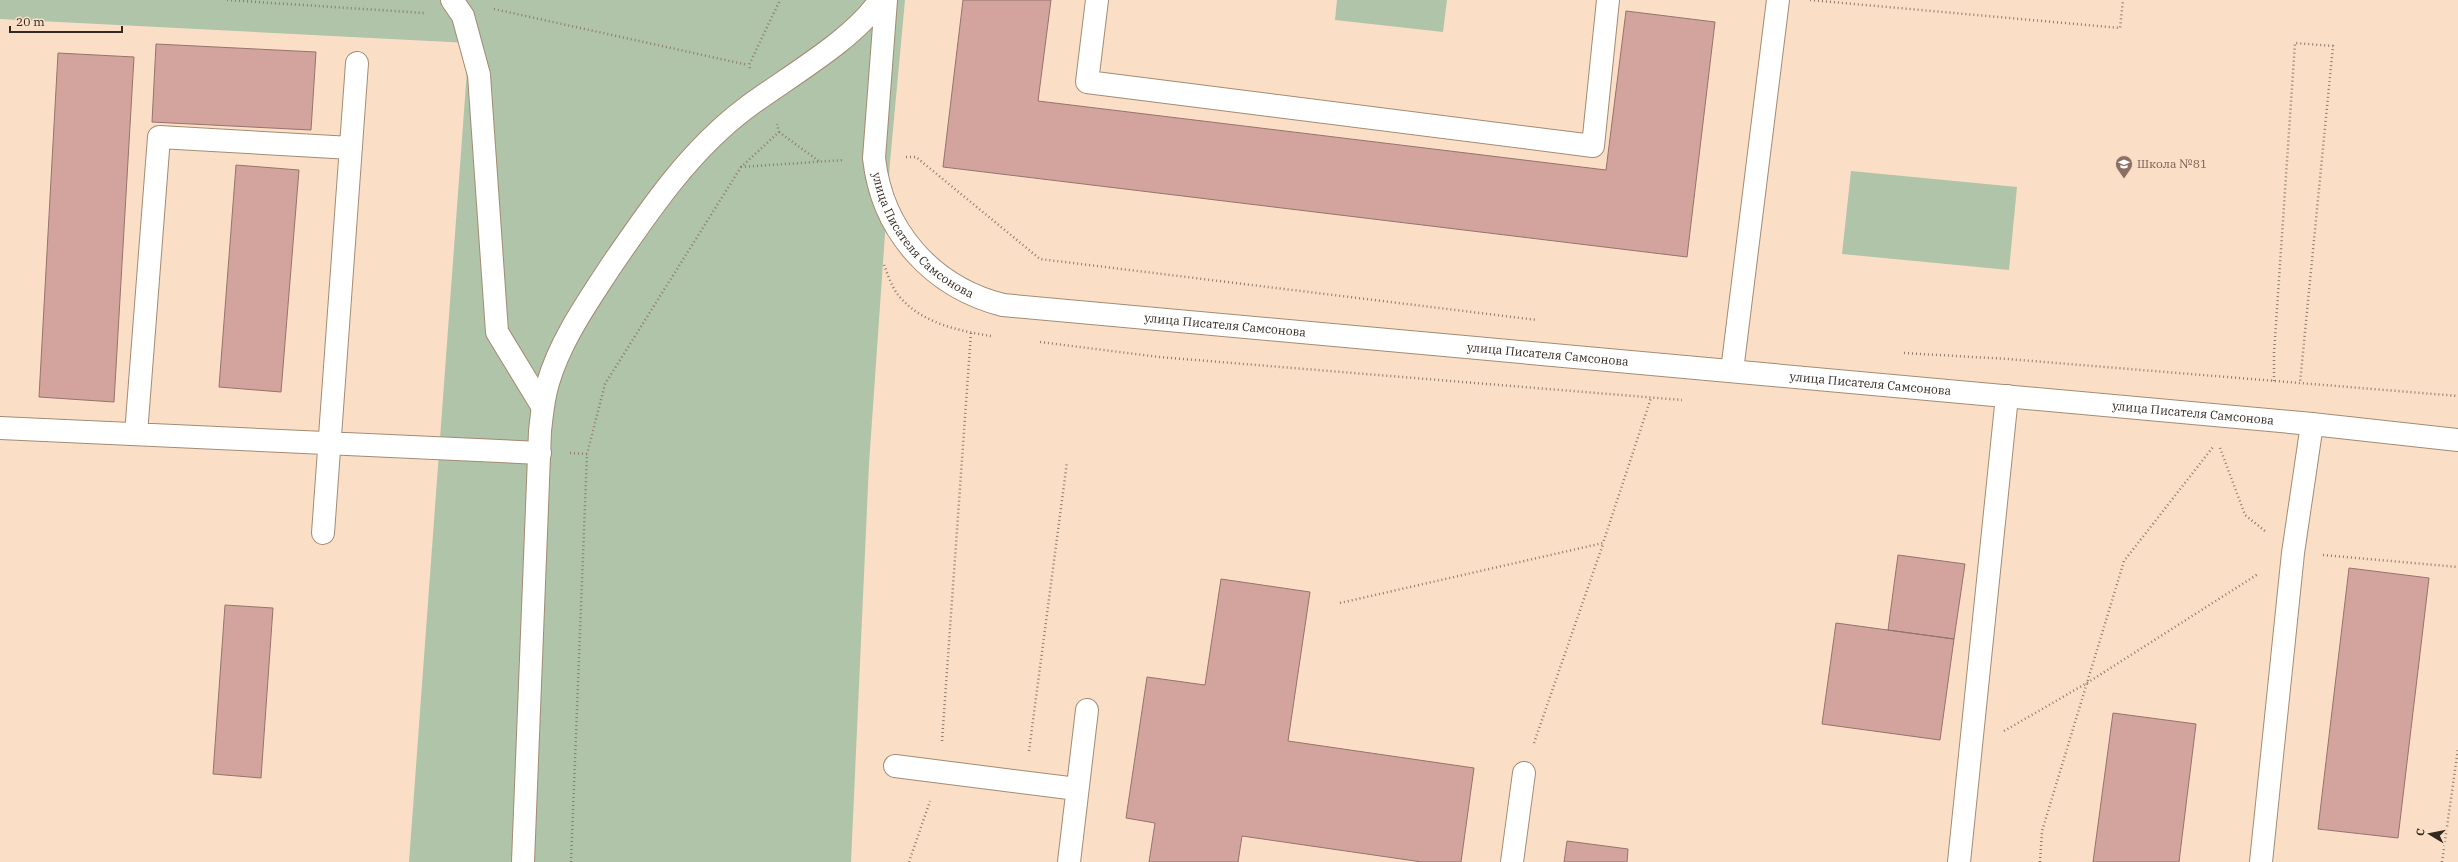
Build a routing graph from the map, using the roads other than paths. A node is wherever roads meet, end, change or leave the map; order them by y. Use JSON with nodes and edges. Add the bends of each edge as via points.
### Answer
{"nodes":[{"id":1,"x":452,"y":0,"type":"edge"},
{"id":2,"x":880,"y":0,"type":"edge"},
{"id":3,"x":886,"y":0,"type":"edge"},
{"id":4,"x":1097,"y":0,"type":"edge"},
{"id":5,"x":1608,"y":0,"type":"edge"},
{"id":6,"x":1778,"y":0,"type":"edge"},
{"id":7,"x":357,"y":63,"type":"dead end"},
{"id":8,"x":351,"y":148,"type":"junction"},
{"id":9,"x":1732,"y":371,"type":"junction"},
{"id":10,"x":2007,"y":396,"type":"junction"},
{"id":11,"x":542,"y":406,"type":"junction"},
{"id":12,"x":2312,"y":424,"type":"junction"},
{"id":13,"x":0,"y":428,"type":"edge"},
{"id":14,"x":136,"y":434,"type":"junction"},
{"id":15,"x":2458,"y":440,"type":"edge"},
{"id":16,"x":329,"y":443,"type":"junction"},
{"id":17,"x":540,"y":453,"type":"junction"},
{"id":18,"x":323,"y":533,"type":"dead end"},
{"id":19,"x":1087,"y":710,"type":"dead end"},
{"id":20,"x":895,"y":766,"type":"dead end"},
{"id":21,"x":1524,"y":773,"type":"road end"},
{"id":22,"x":1077,"y":789,"type":"junction"},
{"id":23,"x":523,"y":862,"type":"edge"},
{"id":24,"x":1069,"y":862,"type":"edge"},
{"id":25,"x":1512,"y":862,"type":"edge"},
{"id":26,"x":1959,"y":862,"type":"edge"},
{"id":27,"x":2261,"y":862,"type":"edge"}],
"edges":[{"from":1,"to":11,"type":"street","via":[[463,16],[479,75],[497,332]]},
{"from":2,"to":11,"type":"street","via":[[855,29],[722,128],[678,174],[644,218],[566,338]]},
{"from":3,"to":9,"type":"street","name":"улица Писателя Самсонова","via":[[874,158],[877,183],[894,221],[916,253],[943,279],[966,293],[1010,305]]},
{"from":4,"to":5,"type":"street","via":[[1087,82],[1593,146]]},
{"from":6,"to":9,"type":"street"},
{"from":7,"to":8,"type":"street"},
{"from":8,"to":14,"type":"street","via":[[159,137]]},
{"from":8,"to":16,"type":"street"},
{"from":9,"to":10,"type":"street","name":"улица Писателя Самсонова"},
{"from":10,"to":12,"type":"street","name":"улица Писателя Самсонова"},
{"from":10,"to":26,"type":"street"},
{"from":11,"to":17,"type":"street"},
{"from":12,"to":15,"type":"street","name":"улица Писателя Самсонова"},
{"from":12,"to":27,"type":"street","via":[[2293,553]]},
{"from":13,"to":14,"type":"street"},
{"from":14,"to":16,"type":"street"},
{"from":16,"to":17,"type":"street"},
{"from":16,"to":18,"type":"street"},
{"from":17,"to":23,"type":"street"},
{"from":19,"to":22,"type":"street"},
{"from":20,"to":22,"type":"street"},
{"from":21,"to":25,"type":"street"},
{"from":22,"to":24,"type":"street"}]}
